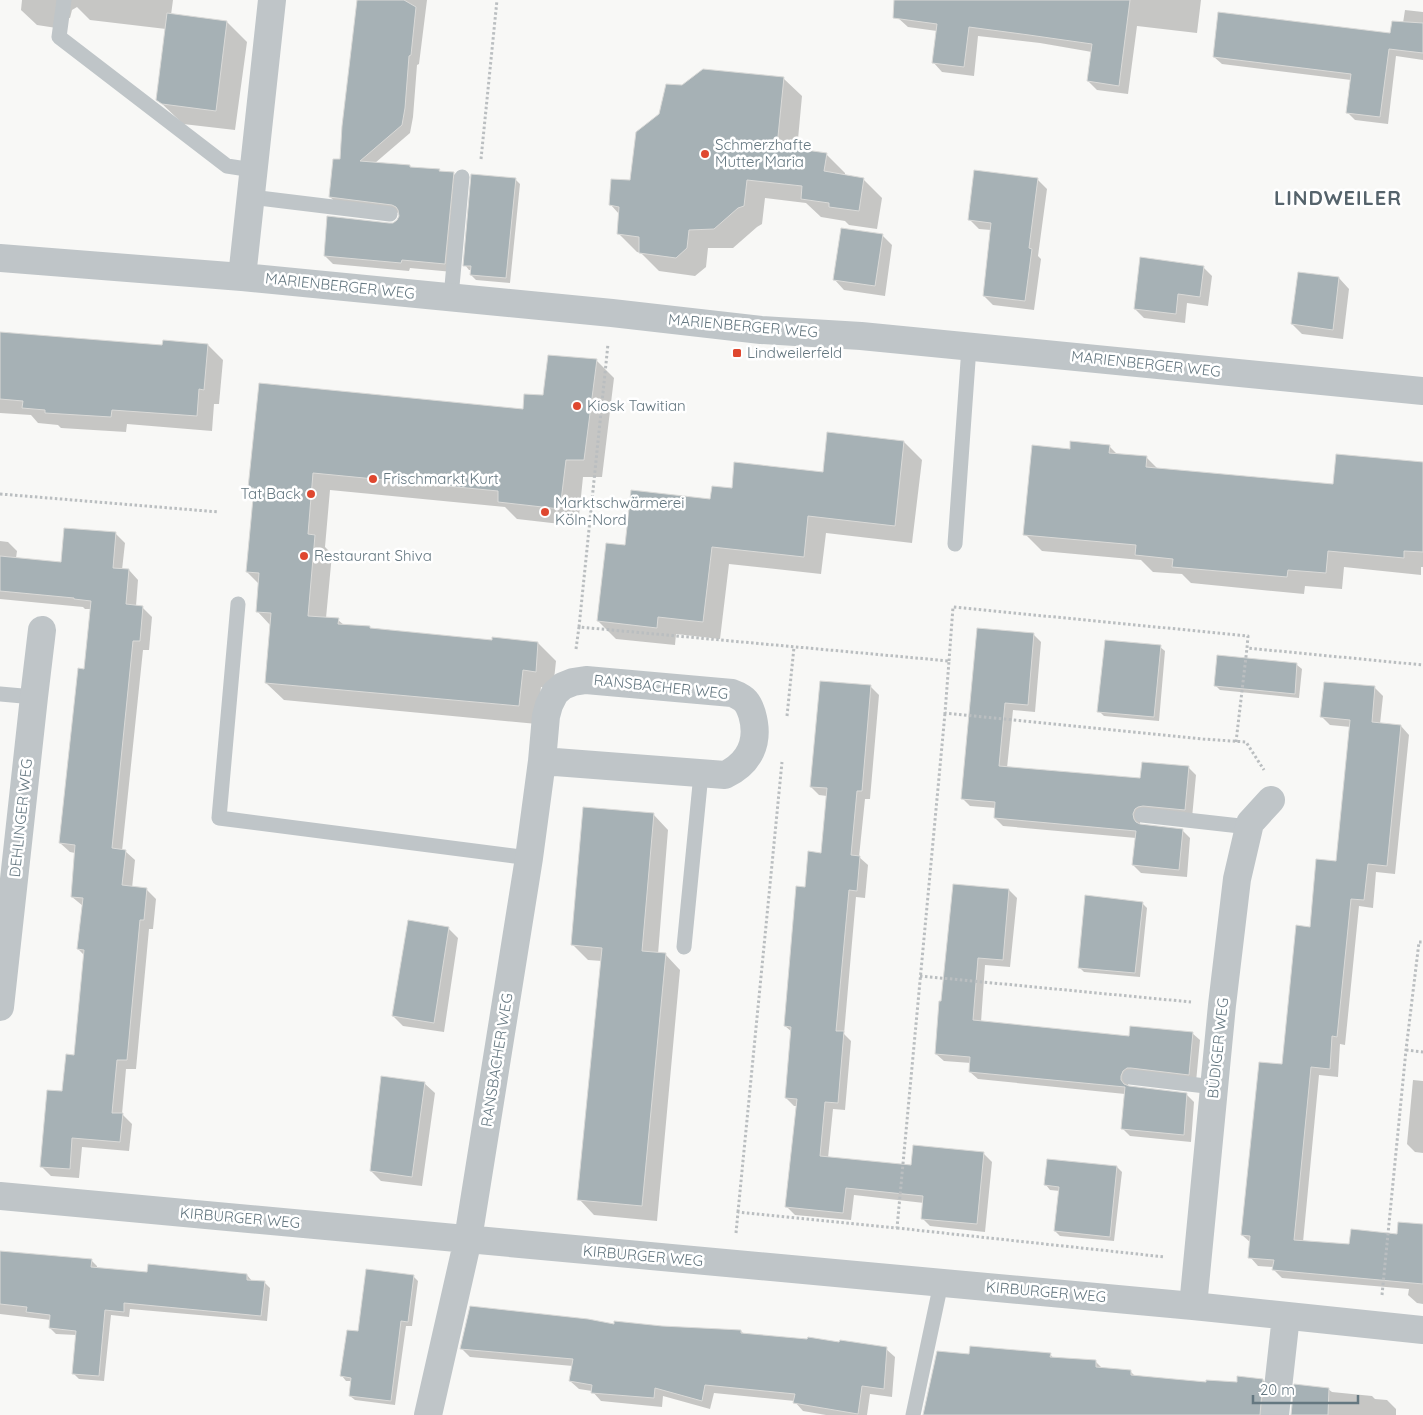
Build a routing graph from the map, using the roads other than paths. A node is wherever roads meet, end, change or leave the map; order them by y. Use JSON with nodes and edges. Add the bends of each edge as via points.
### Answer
{"nodes":[{"id":1,"x":64,"y":0,"type":"edge"},
{"id":2,"x":272,"y":0,"type":"edge"},
{"id":3,"x":462,"y":177,"type":"road end"},
{"id":4,"x":252,"y":183,"type":"junction"},
{"id":5,"x":390,"y":214,"type":"dead end"},
{"id":6,"x":0,"y":258,"type":"edge"},
{"id":7,"x":242,"y":277,"type":"junction"},
{"id":8,"x":450,"y":297,"type":"junction"},
{"id":9,"x":968,"y":347,"type":"junction"},
{"id":10,"x":1423,"y":391,"type":"edge"},
{"id":11,"x":955,"y":544,"type":"dead end"},
{"id":12,"x":238,"y":604,"type":"dead end"},
{"id":13,"x":42,"y":630,"type":"dead end"},
{"id":14,"x":0,"y":694,"type":"edge"},
{"id":15,"x":34,"y":697,"type":"junction"},
{"id":16,"x":542,"y":761,"type":"junction"},
{"id":17,"x":701,"y":774,"type":"junction"},
{"id":18,"x":1271,"y":800,"type":"road end"},
{"id":19,"x":1142,"y":816,"type":"dead end"},
{"id":20,"x":1249,"y":827,"type":"junction"},
{"id":21,"x":529,"y":858,"type":"junction"},
{"id":22,"x":684,"y":947,"type":"dead end"},
{"id":23,"x":0,"y":1007,"type":"edge"},
{"id":24,"x":1130,"y":1077,"type":"dead end"},
{"id":25,"x":1214,"y":1087,"type":"junction"},
{"id":26,"x":0,"y":1196,"type":"edge"},
{"id":27,"x":468,"y":1240,"type":"junction"},
{"id":28,"x":941,"y":1283,"type":"junction"},
{"id":29,"x":1193,"y":1306,"type":"junction"},
{"id":30,"x":1286,"y":1316,"type":"junction"},
{"id":31,"x":1423,"y":1330,"type":"edge"},
{"id":32,"x":428,"y":1415,"type":"edge"},
{"id":33,"x":913,"y":1415,"type":"edge"},
{"id":34,"x":1275,"y":1415,"type":"edge"}],
"edges":[{"from":1,"to":4,"type":"lane","via":[[59,37]]},
{"from":2,"to":4,"type":"street"},
{"from":3,"to":8,"type":"lane"},
{"from":4,"to":5,"type":"lane"},
{"from":4,"to":7,"type":"street"},
{"from":6,"to":7,"type":"street","name":"MARIENBERGER WEG"},
{"from":7,"to":8,"type":"street","name":"MARIENBERGER WEG"},
{"from":8,"to":9,"type":"street","name":"MARIENBERGER WEG","via":[[761,330]]},
{"from":9,"to":10,"type":"street","name":"MARIENBERGER WEG"},
{"from":9,"to":11,"type":"lane"},
{"from":12,"to":21,"type":"lane","via":[[219,818]]},
{"from":13,"to":15,"type":"street","name":"DEHLINGER WEG"},
{"from":14,"to":15,"type":"lane"},
{"from":15,"to":23,"type":"street","name":"DEHLINGER WEG"},
{"from":16,"to":17,"type":"street","name":"RANSBACHER WEG"},
{"from":16,"to":17,"type":"street","name":"RANSBACHER WEG","via":[[549,705],[563,686],[573,682],[586,680],[732,693],[750,707],[755,725],[754,746],[736,770],[724,775]]},
{"from":16,"to":21,"type":"street","name":"RANSBACHER WEG"},
{"from":17,"to":22,"type":"lane"},
{"from":18,"to":20,"type":"street","name":"BÜDIGER WEG"},
{"from":19,"to":20,"type":"lane"},
{"from":20,"to":25,"type":"street","name":"BÜDIGER WEG","via":[[1237,879]]},
{"from":21,"to":27,"type":"street","name":"RANSBACHER WEG"},
{"from":24,"to":25,"type":"lane"},
{"from":25,"to":29,"type":"street","name":"BÜDIGER WEG"},
{"from":26,"to":27,"type":"street","name":"KIRBURGER WEG"},
{"from":27,"to":28,"type":"street","name":"KIRBURGER WEG"},
{"from":27,"to":32,"type":"street","name":"RANSBACHER WEG"},
{"from":28,"to":29,"type":"street","name":"KIRBURGER WEG"},
{"from":28,"to":33,"type":"lane"},
{"from":29,"to":30,"type":"street","name":"KIRBURGER WEG"},
{"from":30,"to":31,"type":"street","name":"KIRBURGER WEG"},
{"from":30,"to":34,"type":"street"}]}
